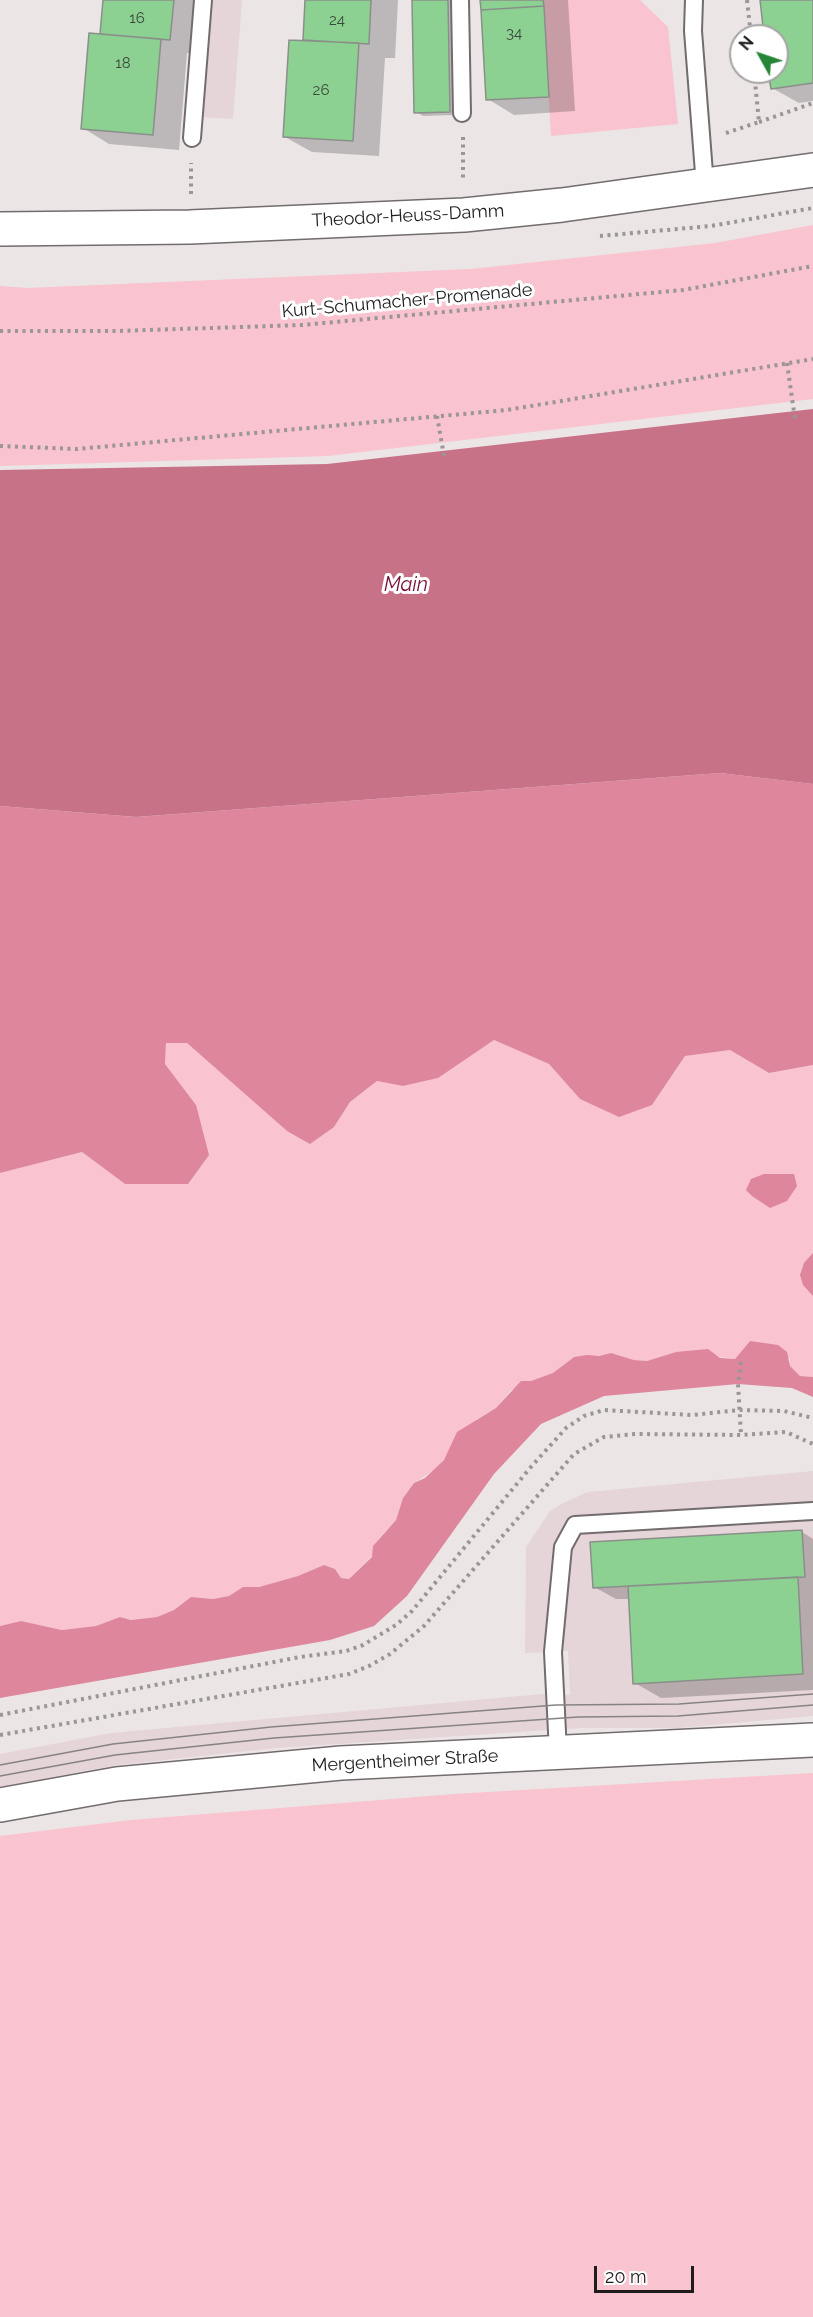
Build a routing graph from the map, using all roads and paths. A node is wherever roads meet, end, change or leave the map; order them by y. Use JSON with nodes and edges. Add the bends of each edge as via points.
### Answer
{"nodes":[{"id":1,"x":203,"y":0,"type":"edge"},
{"id":2,"x":460,"y":0,"type":"edge"},
{"id":3,"x":694,"y":0,"type":"edge"},
{"id":4,"x":747,"y":0,"type":"edge"},
{"id":5,"x":750,"y":24,"type":"edge"},
{"id":6,"x":755,"y":84,"type":"edge"},
{"id":7,"x":813,"y":103,"type":"edge"},
{"id":8,"x":462,"y":113,"type":"joint"},
{"id":9,"x":759,"y":122,"type":"junction"},
{"id":10,"x":192,"y":138,"type":"joint"},
{"id":11,"x":699,"y":141,"type":"junction"},
{"id":12,"x":813,"y":170,"type":"edge"},
{"id":13,"x":705,"y":186,"type":"junction"},
{"id":14,"x":464,"y":214,"type":"junction"},
{"id":15,"x":190,"y":227,"type":"junction"},
{"id":16,"x":0,"y":228,"type":"edge"},
{"id":17,"x":813,"y":266,"type":"edge"},
{"id":18,"x":0,"y":331,"type":"edge"},
{"id":19,"x":813,"y":359,"type":"edge"},
{"id":20,"x":787,"y":363,"type":"junction"},
{"id":21,"x":437,"y":416,"type":"junction"},
{"id":22,"x":795,"y":420,"type":"dead end"},
{"id":23,"x":0,"y":446,"type":"edge"},
{"id":24,"x":444,"y":456,"type":"dead end"},
{"id":25,"x":741,"y":1362,"type":"dead end"},
{"id":26,"x":740,"y":1410,"type":"junction"},
{"id":27,"x":813,"y":1418,"type":"edge"},
{"id":28,"x":741,"y":1435,"type":"junction"},
{"id":29,"x":813,"y":1444,"type":"edge"},
{"id":30,"x":813,"y":1511,"type":"edge"},
{"id":31,"x":0,"y":1714,"type":"edge"},
{"id":32,"x":0,"y":1735,"type":"edge"},
{"id":33,"x":813,"y":1740,"type":"edge"},
{"id":34,"x":558,"y":1752,"type":"junction"},
{"id":35,"x":0,"y":1805,"type":"edge"}],
"edges":[{"from":1,"to":10,"type":"lane"},
{"from":2,"to":8,"type":"lane"},
{"from":3,"to":11,"type":"lane"},
{"from":4,"to":5,"type":"path"},
{"from":6,"to":9,"type":"path"},
{"from":7,"to":9,"type":"path"},
{"from":8,"to":14,"type":"path"},
{"from":9,"to":11,"type":"path"},
{"from":10,"to":15,"type":"path"},
{"from":11,"to":13,"type":"lane"},
{"from":12,"to":13,"type":"main road","name":"Theodor-Heuss-Damm"},
{"from":13,"to":14,"type":"main road","name":"Theodor-Heuss-Damm"},
{"from":14,"to":15,"type":"main road","name":"Theodor-Heuss-Damm"},
{"from":15,"to":16,"type":"main road","name":"Theodor-Heuss-Damm"},
{"from":17,"to":18,"type":"path","name":"Kurt-Schumacher-Promenade","via":[[683,290],[302,325]]},
{"from":19,"to":20,"type":"path"},
{"from":20,"to":21,"type":"path","via":[[507,410]]},
{"from":20,"to":22,"type":"path"},
{"from":21,"to":23,"type":"path","via":[[77,449]]},
{"from":21,"to":24,"type":"path"},
{"from":25,"to":26,"type":"path"},
{"from":26,"to":27,"type":"path","via":[[784,1411]]},
{"from":26,"to":28,"type":"path"},
{"from":26,"to":31,"type":"path","via":[[692,1415],[604,1410],[576,1420],[530,1468],[412,1611],[363,1645]]},
{"from":28,"to":29,"type":"path","via":[[786,1432]]},
{"from":28,"to":32,"type":"path","via":[[613,1435],[585,1446],[424,1626],[369,1666],[349,1674]]},
{"from":30,"to":34,"type":"lane","via":[[575,1525],[563,1547],[553,1652]]},
{"from":33,"to":34,"type":"main road","name":"Mergentheimer Straße"},
{"from":34,"to":35,"type":"main road","name":"Mergentheimer Straße","via":[[340,1763],[141,1782]]}]}
